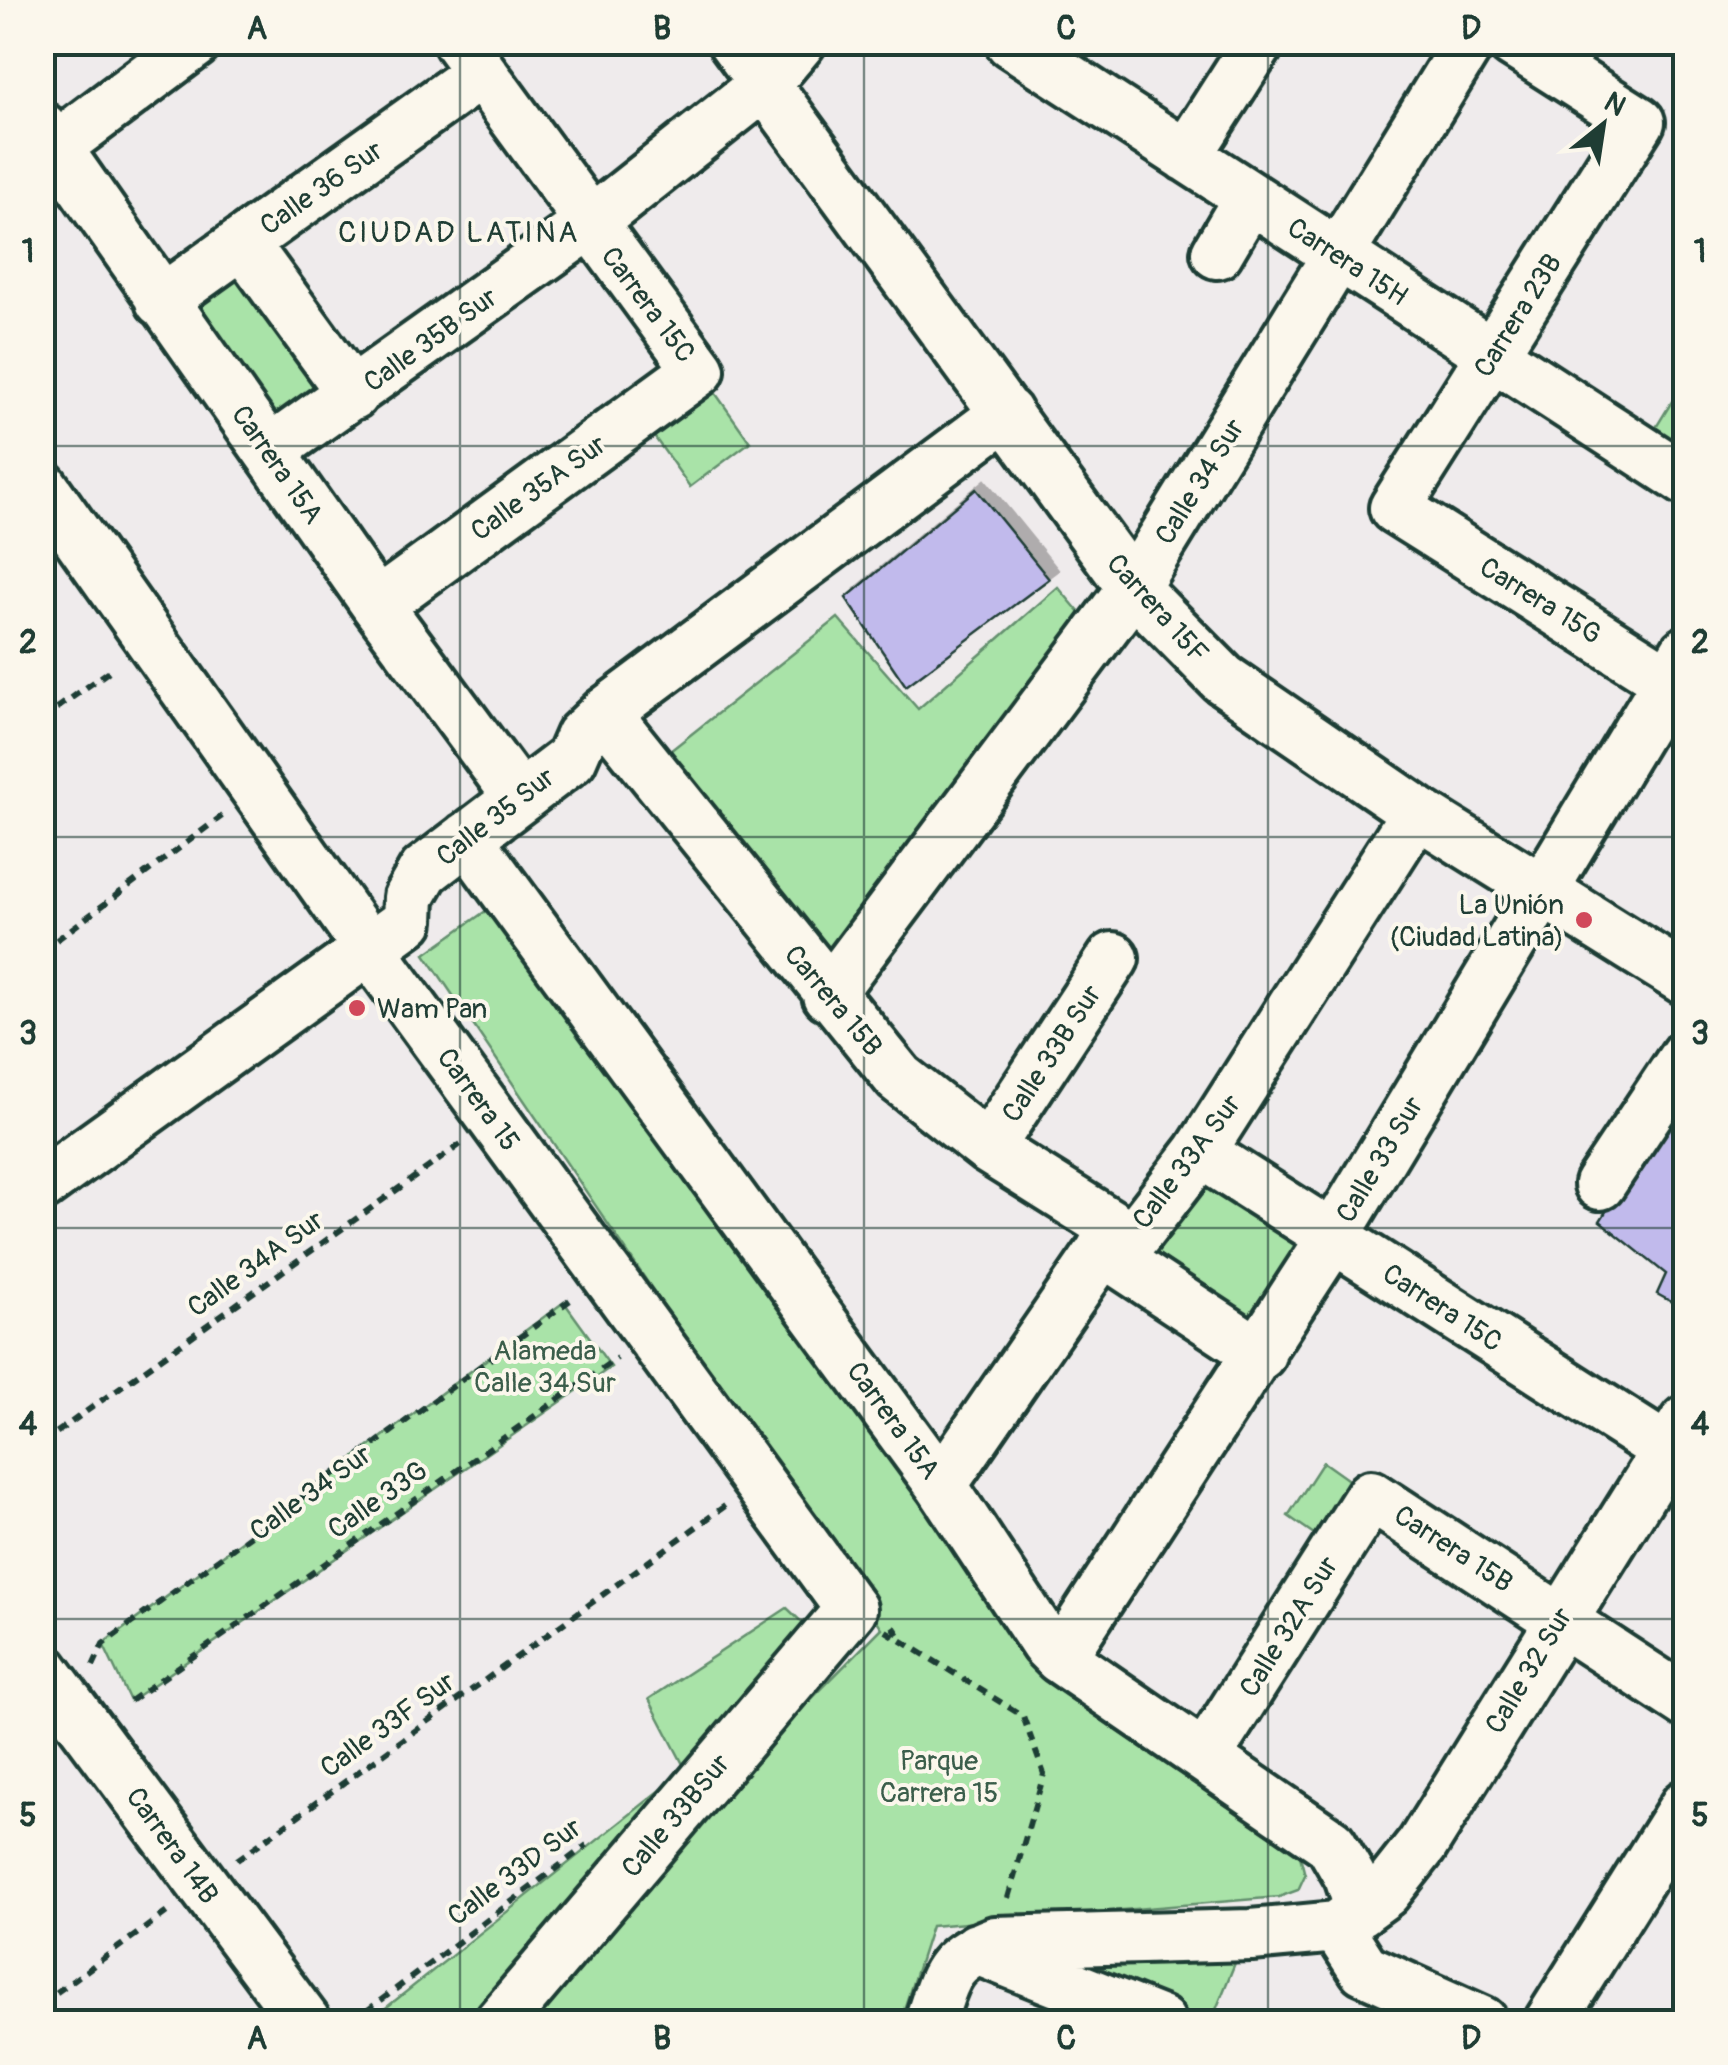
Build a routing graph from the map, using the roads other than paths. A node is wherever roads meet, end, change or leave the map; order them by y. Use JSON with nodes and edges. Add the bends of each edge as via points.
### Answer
{"nodes":[{"id":1,"x":196,"y":42,"type":"edge"},
{"id":2,"x":734,"y":42,"type":"edge"},
{"id":3,"x":800,"y":42,"type":"edge"},
{"id":4,"x":1259,"y":42,"type":"edge"},
{"id":5,"x":1469,"y":42,"type":"edge"},
{"id":6,"x":1513,"y":42,"type":"edge"},
{"id":7,"x":1026,"y":46,"type":"edge"},
{"id":8,"x":470,"y":58,"type":"edge"},
{"id":9,"x":764,"y":84,"type":"junction"},
{"id":10,"x":49,"y":138,"type":"edge"},
{"id":11,"x":1186,"y":156,"type":"junction"},
{"id":12,"x":1250,"y":198,"type":"junction"},
{"id":13,"x":589,"y":224,"type":"junction"},
{"id":14,"x":243,"y":242,"type":"junction"},
{"id":15,"x":1217,"y":253,"type":"dead end"},
{"id":16,"x":1338,"y":255,"type":"junction"},
{"id":17,"x":161,"y":301,"type":"junction"},
{"id":18,"x":1492,"y":355,"type":"junction"},
{"id":19,"x":699,"y":370,"type":"joint"},
{"id":20,"x":354,"y":394,"type":"junction"},
{"id":21,"x":1007,"y":413,"type":"junction"},
{"id":22,"x":270,"y":451,"type":"junction"},
{"id":23,"x":1686,"y":480,"type":"edge"},
{"id":24,"x":42,"y":486,"type":"edge"},
{"id":25,"x":1396,"y":508,"type":"joint"},
{"id":26,"x":1133,"y":588,"type":"junction"},
{"id":27,"x":377,"y":604,"type":"junction"},
{"id":28,"x":1680,"y":675,"type":"edge"},
{"id":29,"x":606,"y":714,"type":"junction"},
{"id":30,"x":519,"y":797,"type":"junction"},
{"id":31,"x":1418,"y":812,"type":"junction"},
{"id":32,"x":467,"y":838,"type":"junction"},
{"id":33,"x":1539,"y":889,"type":"junction"},
{"id":34,"x":368,"y":947,"type":"junction"},
{"id":35,"x":1113,"y":958,"type":"dead end"},
{"id":36,"x":1686,"y":980,"type":"edge"},
{"id":37,"x":828,"y":995,"type":"junction"},
{"id":38,"x":1686,"y":1055,"type":"edge"},
{"id":39,"x":988,"y":1148,"type":"junction"},
{"id":40,"x":1200,"y":1152,"type":"junction"},
{"id":41,"x":42,"y":1184,"type":"edge"},
{"id":42,"x":1600,"y":1184,"type":"dead end"},
{"id":43,"x":1333,"y":1237,"type":"junction"},
{"id":44,"x":1109,"y":1240,"type":"junction"},
{"id":45,"x":1260,"y":1354,"type":"junction"},
{"id":46,"x":1679,"y":1444,"type":"edge"},
{"id":47,"x":941,"y":1485,"type":"junction"},
{"id":48,"x":1371,"y":1496,"type":"joint"},
{"id":49,"x":851,"y":1610,"type":"joint"},
{"id":50,"x":1560,"y":1616,"type":"junction"},
{"id":51,"x":1060,"y":1658,"type":"junction"},
{"id":52,"x":42,"y":1668,"type":"edge"},
{"id":53,"x":1686,"y":1702,"type":"edge"},
{"id":54,"x":58,"y":1720,"type":"edge"},
{"id":55,"x":1205,"y":1757,"type":"junction"},
{"id":56,"x":1686,"y":1805,"type":"edge"},
{"id":57,"x":1349,"y":1919,"type":"junction"},
{"id":58,"x":978,"y":1949,"type":"junction"},
{"id":59,"x":305,"y":2022,"type":"edge"},
{"id":60,"x":500,"y":2022,"type":"edge"},
{"id":61,"x":930,"y":2022,"type":"edge"},
{"id":62,"x":1160,"y":2022,"type":"edge"},
{"id":63,"x":1482,"y":2022,"type":"edge"},
{"id":64,"x":1550,"y":2022,"type":"edge"}],
"edges":[{"from":1,"to":10,"type":"street"},
{"from":2,"to":9,"type":"street","name":"Carrera 15F"},
{"from":3,"to":9,"type":"street","name":"Calle 35B Sur"},
{"from":4,"to":11,"type":"street"},
{"from":5,"to":16,"type":"street","name":"Calle 34 Sur"},
{"from":6,"to":18,"type":"street","name":"Carrera 23B","via":[[1639,122]]},
{"from":7,"to":11,"type":"street","name":"Carrera 15H"},
{"from":8,"to":13,"type":"street","name":"Carrera 15C"},
{"from":8,"to":14,"type":"street","name":"Calle 36 Sur"},
{"from":9,"to":13,"type":"street","name":"Calle 35B Sur"},
{"from":9,"to":21,"type":"street","name":"Carrera 15F"},
{"from":10,"to":17,"type":"street","name":"Carrera 15A"},
{"from":11,"to":12,"type":"street","name":"Carrera 15H"},
{"from":12,"to":15,"type":"street"},
{"from":12,"to":16,"type":"street","name":"Carrera 15H"},
{"from":13,"to":19,"type":"street","name":"Carrera 15C"},
{"from":13,"to":20,"type":"street","name":"Calle 35B Sur"},
{"from":14,"to":17,"type":"street","name":"Calle 36 Sur"},
{"from":14,"to":20,"type":"street"},
{"from":16,"to":18,"type":"street","name":"Carrera 15H"},
{"from":16,"to":26,"type":"street","name":"Calle 34 Sur"},
{"from":17,"to":22,"type":"street","name":"Carrera 15A"},
{"from":18,"to":23,"type":"street","name":"Carrera 15H"},
{"from":18,"to":25,"type":"street","name":"Carrera 23B"},
{"from":19,"to":27,"type":"street","name":"Calle 35A Sur"},
{"from":20,"to":22,"type":"street","name":"Calle 35B Sur"},
{"from":21,"to":26,"type":"street","name":"Carrera 15F"},
{"from":21,"to":29,"type":"street","name":"Calle 35 Sur"},
{"from":22,"to":27,"type":"street","name":"Carrera 15A"},
{"from":24,"to":34,"type":"street","name":"Carrera 15"},
{"from":25,"to":28,"type":"street","name":"Carrera 15G"},
{"from":26,"to":31,"type":"street","name":"Carrera 15F","via":[[1223,679]]},
{"from":26,"to":37,"type":"street","name":"Calle 34 Sur"},
{"from":27,"to":30,"type":"street","name":"Carrera 15A"},
{"from":28,"to":33,"type":"street","name":"Calle 33 Sur"},
{"from":29,"to":30,"type":"street","name":"Calle 35 Sur","via":[[570,759]]},
{"from":29,"to":37,"type":"street","name":"Carrera 15B"},
{"from":30,"to":32,"type":"street","name":"Calle 35 Sur"},
{"from":31,"to":33,"type":"street","name":"Carrera 15F"},
{"from":31,"to":40,"type":"street","name":"Calle 33A Sur"},
{"from":32,"to":34,"type":"street","name":"Calle 35 Sur","via":[[424,871],[409,896],[408,921]]},
{"from":32,"to":47,"type":"street","name":"Carrera 15A"},
{"from":33,"to":36,"type":"street","name":"Carrera 15F"},
{"from":33,"to":43,"type":"street","name":"Calle 33 Sur"},
{"from":34,"to":41,"type":"street","name":"Calle 35 Sur"},
{"from":34,"to":49,"type":"street","name":"Carrera 15"},
{"from":35,"to":39,"type":"street","name":"Calle 33B Sur"},
{"from":37,"to":39,"type":"street","name":"Carrera 15B","via":[[899,1078]]},
{"from":38,"to":42,"type":"street"},
{"from":39,"to":44,"type":"street","name":"Carrera 15B"},
{"from":40,"to":43,"type":"street","name":"Carrera 15C"},
{"from":40,"to":44,"type":"street","name":"Calle 33A Sur","via":[[1136,1236]]},
{"from":43,"to":45,"type":"street","name":"Calle 33 Sur"},
{"from":43,"to":46,"type":"street","name":"Carrera 15C"},
{"from":44,"to":45,"type":"street","name":"Carrera 15B"},
{"from":44,"to":47,"type":"street"},
{"from":45,"to":51,"type":"street","name":"Calle 33 Sur"},
{"from":46,"to":50,"type":"street","name":"Calle 32 Sur"},
{"from":47,"to":51,"type":"street","name":"Carrera 15A"},
{"from":48,"to":50,"type":"street","name":"Carrera 15B"},
{"from":48,"to":55,"type":"street","name":"Calle 32A Sur"},
{"from":49,"to":60,"type":"street","name":"Calle 33BSur"},
{"from":50,"to":53,"type":"street","name":"Carrera 15B"},
{"from":50,"to":57,"type":"street","name":"Calle 32 Sur","via":[[1422,1845],[1384,1892]]},
{"from":51,"to":55,"type":"street","name":"Carrera 15A"},
{"from":52,"to":54,"type":"street","name":"Carrera 14B"},
{"from":54,"to":59,"type":"street","name":"Carrera 14B","via":[[202,1886]]},
{"from":55,"to":57,"type":"street","name":"Carrera 15A","via":[[1331,1844],[1350,1877]]},
{"from":56,"to":64,"type":"street"},
{"from":57,"to":58,"type":"street","via":[[1251,1935]]},
{"from":57,"to":63,"type":"street","name":"Carrera 15A","via":[[1364,1969]]},
{"from":58,"to":61,"type":"street","via":[[945,1978]]},
{"from":58,"to":62,"type":"street"}]}
